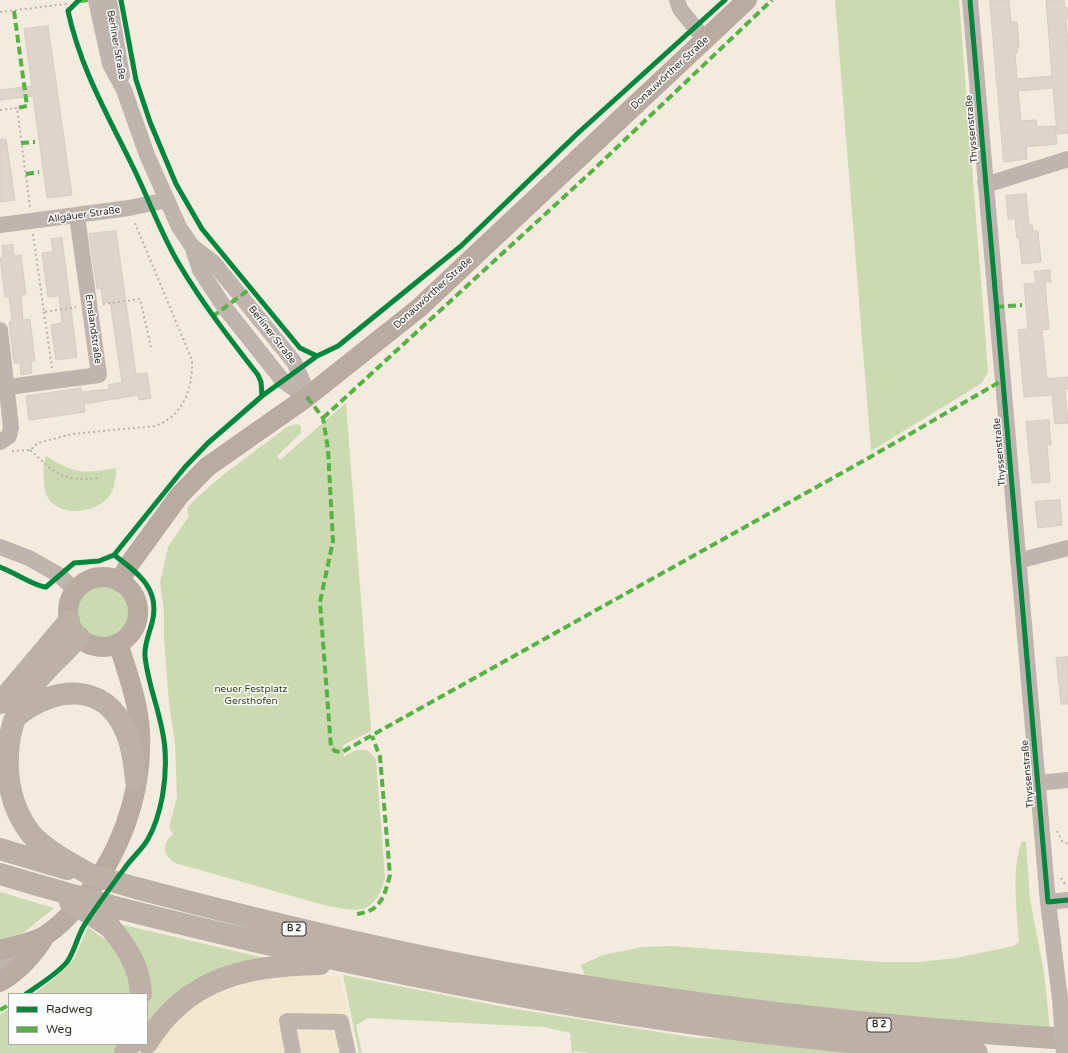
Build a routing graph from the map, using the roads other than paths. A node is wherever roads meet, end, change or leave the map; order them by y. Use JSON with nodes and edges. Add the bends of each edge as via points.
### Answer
{"nodes":[{"id":1,"x":96,"y":0,"type":"edge"},
{"id":2,"x":109,"y":0,"type":"edge"},
{"id":3,"x":677,"y":0,"type":"edge"},
{"id":4,"x":747,"y":0,"type":"edge"},
{"id":5,"x":970,"y":0,"type":"edge"},
{"id":6,"x":705,"y":40,"type":"junction"},
{"id":7,"x":124,"y":90,"type":"junction"},
{"id":8,"x":1068,"y":159,"type":"edge"},
{"id":9,"x":986,"y":182,"type":"junction"},
{"id":10,"x":167,"y":200,"type":"junction"},
{"id":11,"x":77,"y":216,"type":"junction"},
{"id":12,"x":0,"y":225,"type":"edge"},
{"id":13,"x":0,"y":330,"type":"edge"},
{"id":14,"x":8,"y":387,"type":"junction"},
{"id":15,"x":307,"y":397,"type":"junction"},
{"id":16,"x":5,"y":443,"type":"edge"},
{"id":17,"x":0,"y":547,"type":"edge"},
{"id":18,"x":1068,"y":548,"type":"edge"},
{"id":19,"x":1018,"y":561,"type":"junction"},
{"id":20,"x":120,"y":582,"type":"junction"},
{"id":21,"x":75,"y":590,"type":"junction"},
{"id":22,"x":74,"y":629,"type":"junction"},
{"id":23,"x":118,"y":643,"type":"junction"},
{"id":24,"x":7,"y":710,"type":"edge"},
{"id":25,"x":136,"y":780,"type":"junction"},
{"id":26,"x":1068,"y":780,"type":"edge"},
{"id":27,"x":1038,"y":783,"type":"junction"},
{"id":28,"x":0,"y":849,"type":"edge"},
{"id":29,"x":58,"y":862,"type":"junction"},
{"id":30,"x":0,"y":874,"type":"edge"},
{"id":31,"x":41,"y":886,"type":"junction"},
{"id":32,"x":1068,"y":900,"type":"edge"},
{"id":33,"x":1048,"y":902,"type":"junction"},
{"id":34,"x":45,"y":936,"type":"junction"},
{"id":35,"x":0,"y":950,"type":"edge"},
{"id":36,"x":354,"y":963,"type":"junction"},
{"id":37,"x":0,"y":964,"type":"edge"},
{"id":38,"x":0,"y":982,"type":"edge"},
{"id":39,"x":141,"y":993,"type":"edge"},
{"id":40,"x":1068,"y":1039,"type":"edge"},
{"id":41,"x":148,"y":1042,"type":"edge"},
{"id":42,"x":293,"y":1053,"type":"edge"},
{"id":43,"x":348,"y":1053,"type":"edge"},
{"id":44,"x":977,"y":1053,"type":"edge"},
{"id":45,"x":1064,"y":1053,"type":"edge"}],
"edges":[{"from":1,"to":7,"type":"street","name":"Berliner Straße","via":[[110,64]]},
{"from":2,"to":7,"type":"street","name":"Berliner Straße"},
{"from":3,"to":6,"type":"street","via":[[680,9]]},
{"from":4,"to":6,"type":"main road","name":"Donauwörther Straße"},
{"from":5,"to":9,"type":"street","name":"Thyssenstraße"},
{"from":6,"to":15,"type":"main road","name":"Donauwörther Straße","via":[[419,308]]},
{"from":7,"to":10,"type":"street","name":"Berliner Straße","via":[[147,155]]},
{"from":8,"to":9,"type":"street","via":[[995,182]]},
{"from":9,"to":19,"type":"street","name":"Thyssenstraße"},
{"from":10,"to":11,"type":"street","name":"Allgäuer Straße"},
{"from":10,"to":15,"type":"street","name":"Berliner Straße","via":[[179,227],[192,246],[213,262],[294,362]]},
{"from":11,"to":12,"type":"street","name":"Allgäuer Straße"},
{"from":11,"to":14,"type":"street","name":"Emslandstraße","via":[[99,375]]},
{"from":13,"to":14,"type":"street"},
{"from":14,"to":16,"type":"street","via":[[11,427]]},
{"from":15,"to":20,"type":"main road","name":"Donauwörther Straße","via":[[207,467],[179,496],[128,566]]},
{"from":17,"to":21,"type":"street","via":[[29,558],[59,575]]},
{"from":18,"to":19,"type":"street"},
{"from":19,"to":27,"type":"street","name":"Thyssenstraße"},
{"from":20,"to":21,"type":"main road","via":[[99,577],[87,580]]},
{"from":20,"to":23,"type":"main road","via":[[134,596],[137,614],[132,631]]},
{"from":21,"to":22,"type":"main road","via":[[69,604]]},
{"from":22,"to":23,"type":"main road","via":[[94,646]]},
{"from":22,"to":24,"type":"highway"},
{"from":23,"to":25,"type":"main road","via":[[140,729]]},
{"from":24,"to":25,"type":"highway","via":[[58,694],[78,694],[95,698],[115,713],[126,732],[131,746]]},
{"from":24,"to":29,"type":"highway","via":[[7,739],[3,760],[11,800],[22,823]]},
{"from":25,"to":34,"type":"main road","via":[[125,827],[110,859],[85,898],[68,917]]},
{"from":26,"to":27,"type":"street"},
{"from":27,"to":33,"type":"street","name":"Thyssenstraße"},
{"from":28,"to":29,"type":"highway"},
{"from":29,"to":40,"type":"highway","number":"B 2","bridge":true,"via":[[91,876],[136,888],[354,942],[501,972],[618,992],[835,1020]]},
{"from":30,"to":31,"type":"highway","number":"B 2"},
{"from":31,"to":36,"type":"highway","number":"B 2","bridge":true,"via":[[122,909]]},
{"from":31,"to":39,"type":"highway","bridge":true,"via":[[110,928],[129,952],[140,979]]},
{"from":32,"to":33,"type":"street"},
{"from":33,"to":45,"type":"street","name":"Thyssenstraße","bridge":true},
{"from":34,"to":35,"type":"main road"},
{"from":34,"to":37,"type":"street"},
{"from":34,"to":38,"type":"main road","via":[[37,950],[18,971]]},
{"from":36,"to":41,"type":"highway","via":[[272,966],[225,977],[182,1003],[159,1026]]},
{"from":36,"to":44,"type":"highway","number":"B 2","via":[[541,999],[672,1020],[830,1040]]},
{"from":42,"to":43,"type":"street","via":[[287,1021],[341,1022]]}]}
